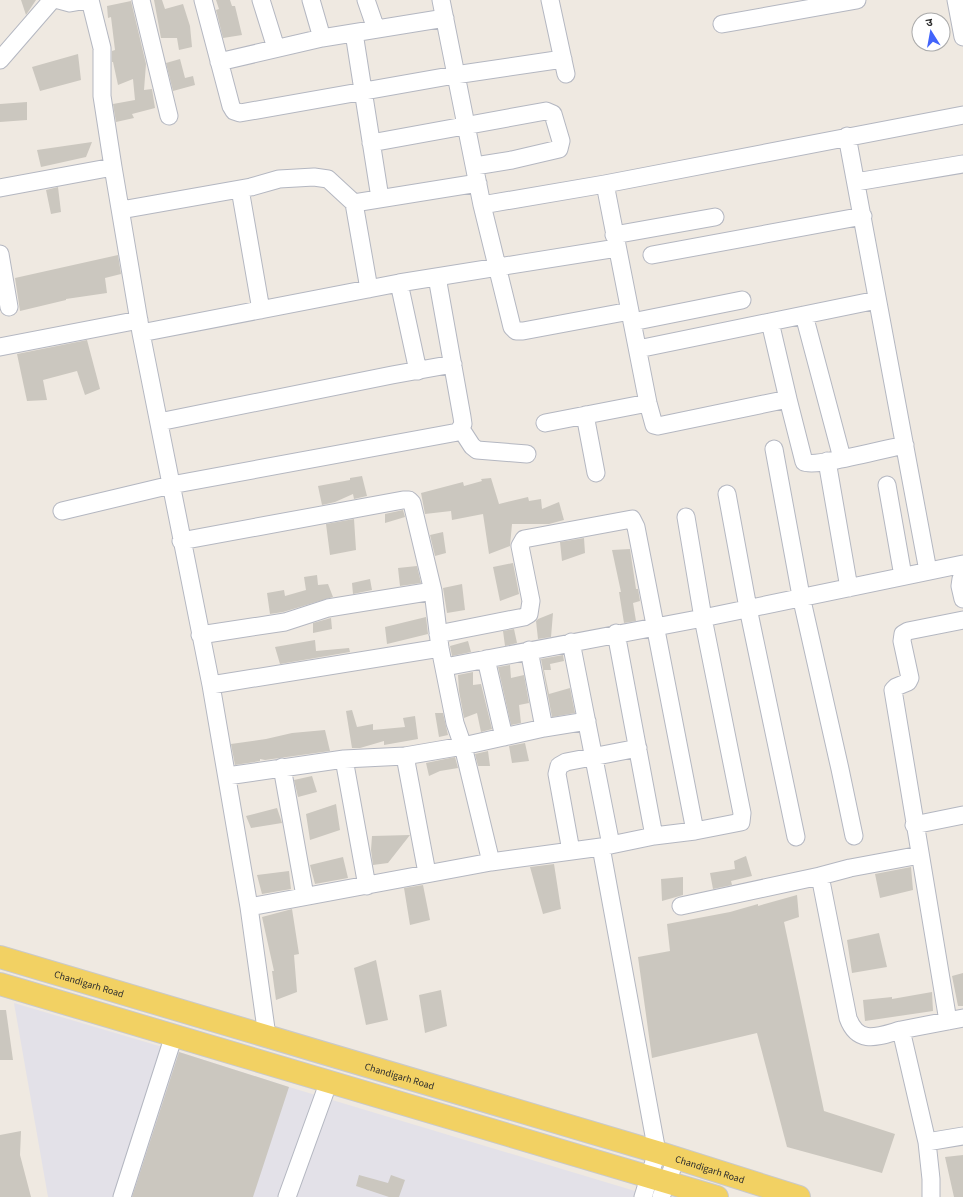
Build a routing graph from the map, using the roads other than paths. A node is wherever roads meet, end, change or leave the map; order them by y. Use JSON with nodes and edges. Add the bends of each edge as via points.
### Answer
{"nodes":[{"id":1,"x":52,"y":0,"type":"edge"},
{"id":2,"x":59,"y":0,"type":"edge"},
{"id":3,"x":87,"y":0,"type":"edge"},
{"id":4,"x":90,"y":0,"type":"edge"},
{"id":5,"x":141,"y":0,"type":"edge"},
{"id":6,"x":203,"y":0,"type":"edge"},
{"id":7,"x":261,"y":0,"type":"edge"},
{"id":8,"x":311,"y":0,"type":"edge"},
{"id":9,"x":366,"y":0,"type":"edge"},
{"id":10,"x":441,"y":0,"type":"edge"},
{"id":11,"x":550,"y":0,"type":"edge"},
{"id":12,"x":857,"y":0,"type":"edge"},
{"id":13,"x":956,"y":0,"type":"edge"},
{"id":14,"x":838,"y":2,"type":"edge"},
{"id":15,"x":445,"y":18,"type":"junction"},
{"id":16,"x":722,"y":24,"type":"dead end"},
{"id":17,"x":376,"y":29,"type":"junction"},
{"id":18,"x":354,"y":32,"type":"junction"},
{"id":19,"x":963,"y":37,"type":"edge"},
{"id":20,"x":322,"y":38,"type":"junction"},
{"id":21,"x":276,"y":48,"type":"junction"},
{"id":22,"x":0,"y":60,"type":"edge"},
{"id":23,"x":220,"y":62,"type":"junction"},
{"id":24,"x":455,"y":75,"type":"junction"},
{"id":25,"x":363,"y":92,"type":"junction"},
{"id":26,"x":963,"y":115,"type":"edge"},
{"id":27,"x":169,"y":116,"type":"dead end"},
{"id":28,"x":465,"y":125,"type":"junction"},
{"id":29,"x":847,"y":136,"type":"junction"},
{"id":30,"x":371,"y":143,"type":"junction"},
{"id":31,"x":963,"y":164,"type":"edge"},
{"id":32,"x":475,"y":166,"type":"junction"},
{"id":33,"x":113,"y":167,"type":"junction"},
{"id":34,"x":856,"y":182,"type":"junction"},
{"id":35,"x":478,"y":183,"type":"junction"},
{"id":36,"x":605,"y":184,"type":"junction"},
{"id":37,"x":0,"y":188,"type":"edge"},
{"id":38,"x":240,"y":189,"type":"junction"},
{"id":39,"x":380,"y":198,"type":"junction"},
{"id":40,"x":354,"y":203,"type":"junction"},
{"id":41,"x":482,"y":205,"type":"junction"},
{"id":42,"x":121,"y":210,"type":"junction"},
{"id":43,"x":863,"y":216,"type":"junction"},
{"id":44,"x":716,"y":217,"type":"dead end"},
{"id":45,"x":616,"y":241,"type":"junction"},
{"id":46,"x":0,"y":254,"type":"edge"},
{"id":47,"x":652,"y":255,"type":"dead end"},
{"id":48,"x":497,"y":267,"type":"junction"},
{"id":49,"x":437,"y":277,"type":"junction"},
{"id":50,"x":399,"y":283,"type":"junction"},
{"id":51,"x":369,"y":289,"type":"junction"},
{"id":52,"x":742,"y":300,"type":"dead end"},
{"id":53,"x":877,"y":300,"type":"junction"},
{"id":54,"x":10,"y":307,"type":"dead end"},
{"id":55,"x":261,"y":310,"type":"junction"},
{"id":56,"x":804,"y":315,"type":"junction"},
{"id":57,"x":631,"y":316,"type":"junction"},
{"id":58,"x":770,"y":322,"type":"junction"},
{"id":59,"x":140,"y":327,"type":"junction"},
{"id":60,"x":0,"y":347,"type":"edge"},
{"id":61,"x":638,"y":349,"type":"junction"},
{"id":62,"x":453,"y":364,"type":"junction"},
{"id":63,"x":418,"y":371,"type":"junction"},
{"id":64,"x":788,"y":399,"type":"junction"},
{"id":65,"x":648,"y":403,"type":"junction"},
{"id":66,"x":585,"y":415,"type":"junction"},
{"id":67,"x":159,"y":422,"type":"junction"},
{"id":68,"x":545,"y":423,"type":"dead end"},
{"id":69,"x":461,"y":429,"type":"junction"},
{"id":70,"x":904,"y":445,"type":"junction"},
{"id":71,"x":774,"y":449,"type":"dead end"},
{"id":72,"x":527,"y":454,"type":"dead end"},
{"id":73,"x":834,"y":460,"type":"junction"},
{"id":74,"x":596,"y":473,"type":"dead end"},
{"id":75,"x":171,"y":485,"type":"junction"},
{"id":76,"x":887,"y":485,"type":"dead end"},
{"id":77,"x":727,"y":494,"type":"dead end"},
{"id":78,"x":62,"y":511,"type":"dead end"},
{"id":79,"x":686,"y":517,"type":"dead end"},
{"id":80,"x":181,"y":541,"type":"junction"},
{"id":81,"x":963,"y":564,"type":"edge"},
{"id":82,"x":928,"y":572,"type":"junction"},
{"id":83,"x":903,"y":576,"type":"junction"},
{"id":84,"x":963,"y":577,"type":"edge"},
{"id":85,"x":849,"y":588,"type":"junction"},
{"id":86,"x":433,"y":591,"type":"junction"},
{"id":87,"x":801,"y":596,"type":"junction"},
{"id":88,"x":963,"y":599,"type":"edge"},
{"id":89,"x":748,"y":608,"type":"junction"},
{"id":90,"x":702,"y":618,"type":"junction"},
{"id":91,"x":963,"y":620,"type":"edge"},
{"id":92,"x":654,"y":626,"type":"junction"},
{"id":93,"x":616,"y":633,"type":"junction"},
{"id":94,"x":200,"y":635,"type":"junction"},
{"id":95,"x":439,"y":641,"type":"junction"},
{"id":96,"x":571,"y":642,"type":"junction"},
{"id":97,"x":529,"y":650,"type":"junction"},
{"id":98,"x":486,"y":659,"type":"junction"},
{"id":99,"x":445,"y":667,"type":"junction"},
{"id":100,"x":211,"y":685,"type":"junction"},
{"id":101,"x":587,"y":721,"type":"junction"},
{"id":102,"x":544,"y":728,"type":"junction"},
{"id":103,"x":504,"y":737,"type":"junction"},
{"id":104,"x":463,"y":746,"type":"junction"},
{"id":105,"x":638,"y":748,"type":"junction"},
{"id":106,"x":405,"y":756,"type":"junction"},
{"id":107,"x":594,"y":756,"type":"junction"},
{"id":108,"x":344,"y":759,"type":"junction"},
{"id":109,"x":282,"y":767,"type":"junction"},
{"id":110,"x":227,"y":776,"type":"junction"},
{"id":111,"x":963,"y":816,"type":"edge"},
{"id":112,"x":914,"y":826,"type":"junction"},
{"id":113,"x":695,"y":831,"type":"junction"},
{"id":114,"x":654,"y":836,"type":"junction"},
{"id":115,"x":854,"y":836,"type":"dead end"},
{"id":116,"x":796,"y":837,"type":"dead end"},
{"id":117,"x":606,"y":846,"type":"junction"},
{"id":118,"x":571,"y":850,"type":"junction"},
{"id":119,"x":920,"y":855,"type":"junction"},
{"id":120,"x":491,"y":862,"type":"junction"},
{"id":121,"x":427,"y":873,"type":"junction"},
{"id":122,"x":820,"y":876,"type":"junction"},
{"id":123,"x":367,"y":886,"type":"junction"},
{"id":124,"x":305,"y":896,"type":"junction"},
{"id":125,"x":249,"y":906,"type":"junction"},
{"id":126,"x":681,"y":906,"type":"dead end"},
{"id":127,"x":0,"y":957,"type":"edge"},
{"id":128,"x":0,"y":984,"type":"edge"},
{"id":129,"x":956,"y":1020,"type":"edge"},
{"id":130,"x":902,"y":1030,"type":"junction"},
{"id":131,"x":174,"y":1035,"type":"junction"},
{"id":132,"x":267,"y":1036,"type":"junction"},
{"id":133,"x":329,"y":1081,"type":"junction"},
{"id":134,"x":963,"y":1136,"type":"edge"},
{"id":135,"x":927,"y":1142,"type":"junction"},
{"id":136,"x":666,"y":1156,"type":"junction"},
{"id":137,"x":659,"y":1185,"type":"edge"},
{"id":138,"x":122,"y":1197,"type":"edge"},
{"id":139,"x":287,"y":1197,"type":"edge"},
{"id":140,"x":643,"y":1197,"type":"edge"},
{"id":141,"x":717,"y":1197,"type":"edge"},
{"id":142,"x":799,"y":1197,"type":"edge"},
{"id":143,"x":930,"y":1197,"type":"edge"}],
"edges":[{"from":1,"to":22,"type":"street"},
{"from":2,"to":3,"type":"street","via":[[70,3]]},
{"from":4,"to":33,"type":"street","via":[[102,48],[102,96]]},
{"from":5,"to":27,"type":"street"},
{"from":6,"to":23,"type":"street"},
{"from":7,"to":21,"type":"street"},
{"from":8,"to":20,"type":"street"},
{"from":9,"to":17,"type":"street"},
{"from":10,"to":15,"type":"street"},
{"from":11,"to":24,"type":"street","via":[[564,67]]},
{"from":12,"to":14,"type":"street"},
{"from":13,"to":19,"type":"street"},
{"from":14,"to":16,"type":"street"},
{"from":15,"to":17,"type":"street"},
{"from":15,"to":24,"type":"street"},
{"from":17,"to":18,"type":"street"},
{"from":18,"to":20,"type":"street"},
{"from":18,"to":25,"type":"street"},
{"from":20,"to":21,"type":"street"},
{"from":21,"to":23,"type":"street"},
{"from":23,"to":25,"type":"street","via":[[231,106],[234,111],[240,113]]},
{"from":24,"to":25,"type":"street"},
{"from":24,"to":28,"type":"street"},
{"from":25,"to":30,"type":"street"},
{"from":26,"to":29,"type":"street"},
{"from":28,"to":30,"type":"street"},
{"from":28,"to":32,"type":"street"},
{"from":28,"to":32,"type":"street","via":[[546,111],[553,114],[555,119],[560,141],[558,149]]},
{"from":29,"to":34,"type":"street"},
{"from":29,"to":36,"type":"street"},
{"from":30,"to":39,"type":"street"},
{"from":31,"to":34,"type":"street"},
{"from":32,"to":35,"type":"street"},
{"from":33,"to":37,"type":"street"},
{"from":33,"to":42,"type":"street"},
{"from":34,"to":43,"type":"street"},
{"from":35,"to":39,"type":"street"},
{"from":35,"to":41,"type":"street"},
{"from":36,"to":41,"type":"street"},
{"from":36,"to":45,"type":"street"},
{"from":38,"to":40,"type":"street","via":[[280,179],[322,177],[334,184]]},
{"from":38,"to":42,"type":"street"},
{"from":38,"to":55,"type":"street"},
{"from":39,"to":40,"type":"street"},
{"from":40,"to":51,"type":"street"},
{"from":41,"to":48,"type":"street"},
{"from":42,"to":59,"type":"street"},
{"from":43,"to":47,"type":"street"},
{"from":43,"to":53,"type":"street"},
{"from":44,"to":45,"type":"street"},
{"from":45,"to":48,"type":"street"},
{"from":45,"to":57,"type":"street"},
{"from":46,"to":54,"type":"street"},
{"from":48,"to":49,"type":"street"},
{"from":48,"to":57,"type":"street","via":[[510,322],[516,331]]},
{"from":49,"to":50,"type":"street"},
{"from":49,"to":62,"type":"street"},
{"from":50,"to":51,"type":"street"},
{"from":50,"to":63,"type":"street"},
{"from":51,"to":55,"type":"street"},
{"from":52,"to":57,"type":"street"},
{"from":53,"to":56,"type":"street"},
{"from":53,"to":70,"type":"street"},
{"from":55,"to":59,"type":"street"},
{"from":56,"to":58,"type":"street"},
{"from":56,"to":73,"type":"street"},
{"from":57,"to":61,"type":"street"},
{"from":58,"to":61,"type":"street"},
{"from":58,"to":64,"type":"street"},
{"from":59,"to":60,"type":"street"},
{"from":59,"to":67,"type":"street"},
{"from":61,"to":65,"type":"street"},
{"from":62,"to":63,"type":"street"},
{"from":62,"to":69,"type":"street","via":[[462,417]]},
{"from":63,"to":67,"type":"street"},
{"from":64,"to":65,"type":"street","via":[[658,426],[652,422]]},
{"from":64,"to":73,"type":"street","via":[[804,462],[808,464]]},
{"from":65,"to":66,"type":"street"},
{"from":66,"to":68,"type":"street"},
{"from":66,"to":74,"type":"street"},
{"from":67,"to":75,"type":"street"},
{"from":69,"to":72,"type":"street","via":[[477,450]]},
{"from":69,"to":75,"type":"street","via":[[453,434]]},
{"from":70,"to":73,"type":"street"},
{"from":70,"to":82,"type":"street"},
{"from":71,"to":87,"type":"street"},
{"from":73,"to":85,"type":"street"},
{"from":75,"to":78,"type":"street"},
{"from":75,"to":80,"type":"street"},
{"from":76,"to":83,"type":"street"},
{"from":77,"to":89,"type":"street"},
{"from":79,"to":90,"type":"street"},
{"from":80,"to":86,"type":"street","via":[[409,500],[414,508]]},
{"from":80,"to":94,"type":"street"},
{"from":81,"to":82,"type":"street"},
{"from":82,"to":83,"type":"street"},
{"from":83,"to":85,"type":"street"},
{"from":84,"to":88,"type":"street","via":[[960,586]]},
{"from":85,"to":87,"type":"street"},
{"from":86,"to":94,"type":"street","via":[[328,608],[285,622]]},
{"from":86,"to":95,"type":"street"},
{"from":87,"to":89,"type":"street"},
{"from":87,"to":115,"type":"street"},
{"from":89,"to":90,"type":"street"},
{"from":89,"to":116,"type":"street"},
{"from":90,"to":92,"type":"street"},
{"from":90,"to":113,"type":"street","via":[[742,818],[738,823]]},
{"from":91,"to":112,"type":"street","via":[[903,634],[902,641],[910,678],[908,682],[896,686],[893,690]]},
{"from":92,"to":93,"type":"street"},
{"from":92,"to":95,"type":"street","via":[[636,527],[632,519],[524,539],[520,546],[531,601],[529,614]]},
{"from":92,"to":113,"type":"street"},
{"from":93,"to":96,"type":"street"},
{"from":93,"to":105,"type":"street"},
{"from":94,"to":100,"type":"street"},
{"from":95,"to":99,"type":"street"},
{"from":95,"to":100,"type":"street"},
{"from":96,"to":97,"type":"street"},
{"from":96,"to":101,"type":"street"},
{"from":97,"to":98,"type":"street"},
{"from":97,"to":102,"type":"street"},
{"from":98,"to":99,"type":"street"},
{"from":98,"to":103,"type":"street"},
{"from":99,"to":104,"type":"street","via":[[455,723]]},
{"from":100,"to":110,"type":"street"},
{"from":101,"to":102,"type":"street"},
{"from":101,"to":107,"type":"street"},
{"from":102,"to":103,"type":"street"},
{"from":103,"to":104,"type":"street"},
{"from":104,"to":106,"type":"street"},
{"from":104,"to":120,"type":"street"},
{"from":105,"to":107,"type":"street"},
{"from":105,"to":114,"type":"street"},
{"from":106,"to":108,"type":"street"},
{"from":106,"to":121,"type":"street"},
{"from":107,"to":117,"type":"street"},
{"from":107,"to":118,"type":"street","via":[[566,762],[559,766],[557,774]]},
{"from":108,"to":109,"type":"street"},
{"from":108,"to":123,"type":"street"},
{"from":109,"to":110,"type":"street"},
{"from":109,"to":124,"type":"street"},
{"from":110,"to":125,"type":"street"},
{"from":111,"to":112,"type":"street"},
{"from":112,"to":119,"type":"street"},
{"from":113,"to":114,"type":"street"},
{"from":114,"to":117,"type":"street"},
{"from":117,"to":118,"type":"street"},
{"from":117,"to":136,"type":"street"},
{"from":118,"to":120,"type":"street"},
{"from":119,"to":122,"type":"street"},
{"from":119,"to":129,"type":"street"},
{"from":120,"to":121,"type":"street"},
{"from":121,"to":123,"type":"street"},
{"from":122,"to":126,"type":"street"},
{"from":122,"to":130,"type":"street","via":[[852,1029],[862,1036],[876,1037]]},
{"from":123,"to":124,"type":"street"},
{"from":124,"to":125,"type":"street"},
{"from":125,"to":132,"type":"street"},
{"from":127,"to":132,"type":"main road","name":"Chandigarh Road"},
{"from":128,"to":131,"type":"main road"},
{"from":129,"to":130,"type":"street"},
{"from":130,"to":135,"type":"street"},
{"from":131,"to":133,"type":"main road"},
{"from":131,"to":138,"type":"street"},
{"from":132,"to":136,"type":"main road","name":"Chandigarh Road"},
{"from":133,"to":137,"type":"main road"},
{"from":133,"to":139,"type":"street"},
{"from":134,"to":135,"type":"street"},
{"from":135,"to":143,"type":"street"},
{"from":136,"to":137,"type":"street"},
{"from":136,"to":142,"type":"main road","name":"Chandigarh Road"},
{"from":137,"to":140,"type":"street"},
{"from":137,"to":141,"type":"main road"}]}
